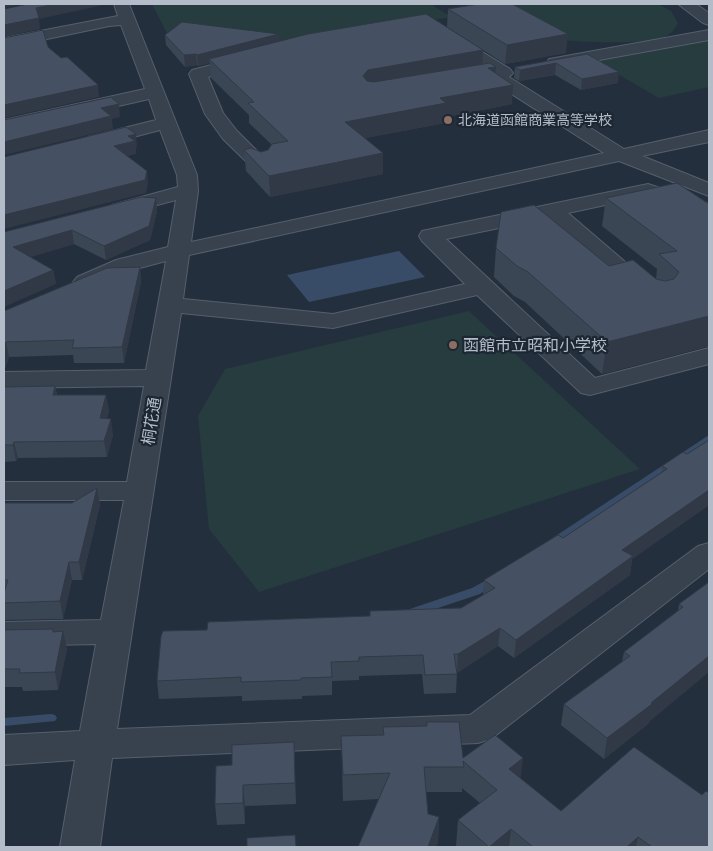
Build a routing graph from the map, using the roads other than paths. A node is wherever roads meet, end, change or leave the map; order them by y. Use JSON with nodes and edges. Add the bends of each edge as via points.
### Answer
{"nodes":[{"id":1,"x":686,"y":4,"type":"edge"},
{"id":2,"x":124,"y":12,"type":"edge"},
{"id":3,"x":709,"y":20,"type":"edge"},
{"id":4,"x":437,"y":30,"type":"edge"},
{"id":5,"x":709,"y":35,"type":"edge"},
{"id":6,"x":4,"y":43,"type":"edge"},
{"id":7,"x":262,"y":57,"type":"edge"},
{"id":8,"x":543,"y":66,"type":"edge"},
{"id":9,"x":523,"y":69,"type":"edge"},
{"id":10,"x":499,"y":74,"type":"junction"},
{"id":11,"x":475,"y":78,"type":"edge"},
{"id":12,"x":155,"y":92,"type":"junction"},
{"id":13,"x":167,"y":123,"type":"junction"},
{"id":14,"x":4,"y":126,"type":"edge"},
{"id":15,"x":709,"y":136,"type":"edge"},
{"id":16,"x":81,"y":144,"type":"edge"},
{"id":17,"x":621,"y":155,"type":"junction"},
{"id":18,"x":261,"y":165,"type":"edge"},
{"id":19,"x":709,"y":190,"type":"edge"},
{"id":20,"x":188,"y":191,"type":"junction"},
{"id":21,"x":551,"y":210,"type":"junction"},
{"id":22,"x":709,"y":211,"type":"edge"},
{"id":23,"x":96,"y":214,"type":"edge"},
{"id":24,"x":179,"y":250,"type":"junction"},
{"id":25,"x":482,"y":287,"type":"junction"},
{"id":26,"x":64,"y":292,"type":"edge"},
{"id":27,"x":660,"y":303,"type":"edge"},
{"id":28,"x":170,"y":305,"type":"junction"},
{"id":29,"x":709,"y":356,"type":"edge"},
{"id":30,"x":158,"y":378,"type":"junction"},
{"id":31,"x":4,"y":380,"type":"edge"},
{"id":32,"x":140,"y":490,"type":"junction"},
{"id":33,"x":4,"y":491,"type":"edge"},
{"id":34,"x":709,"y":553,"type":"edge"},
{"id":35,"x":115,"y":632,"type":"junction"},
{"id":36,"x":4,"y":634,"type":"edge"},
{"id":37,"x":96,"y":744,"type":"junction"},
{"id":38,"x":4,"y":750,"type":"edge"},
{"id":39,"x":80,"y":847,"type":"edge"}],
"edges":[{"from":1,"to":3,"type":"street"},
{"from":2,"to":6,"type":"street","via":[[109,21]]},
{"from":2,"to":12,"type":"street","name":"桐花通"},
{"from":4,"to":10,"type":"street"},
{"from":5,"to":8,"type":"street"},
{"from":7,"to":18,"type":"street","via":[[198,74],[214,114]]},
{"from":9,"to":10,"type":"street"},
{"from":10,"to":11,"type":"street"},
{"from":10,"to":17,"type":"street"},
{"from":12,"to":13,"type":"street","name":"桐花通"},
{"from":12,"to":14,"type":"street"},
{"from":13,"to":16,"type":"street"},
{"from":13,"to":20,"type":"street","name":"桐花通","via":[[187,175]]},
{"from":15,"to":17,"type":"street"},
{"from":17,"to":19,"type":"street"},
{"from":17,"to":24,"type":"street"},
{"from":20,"to":23,"type":"street"},
{"from":20,"to":24,"type":"street","name":"桐花通"},
{"from":21,"to":22,"type":"street","via":[[648,190]]},
{"from":21,"to":25,"type":"street","via":[[430,236]]},
{"from":21,"to":27,"type":"street"},
{"from":24,"to":26,"type":"street","via":[[124,265]]},
{"from":24,"to":28,"type":"street","name":"桐花通"},
{"from":25,"to":28,"type":"street","via":[[333,321]]},
{"from":25,"to":29,"type":"street","via":[[590,387]]},
{"from":28,"to":30,"type":"street","name":"桐花通"},
{"from":30,"to":31,"type":"street"},
{"from":30,"to":32,"type":"street","name":"桐花通"},
{"from":32,"to":33,"type":"street"},
{"from":32,"to":35,"type":"street","name":"桐花通"},
{"from":34,"to":37,"type":"street","via":[[478,729]]},
{"from":35,"to":36,"type":"street"},
{"from":35,"to":37,"type":"street","name":"桐花通"},
{"from":37,"to":38,"type":"street"},
{"from":37,"to":39,"type":"street","name":"桐花通"}]}
